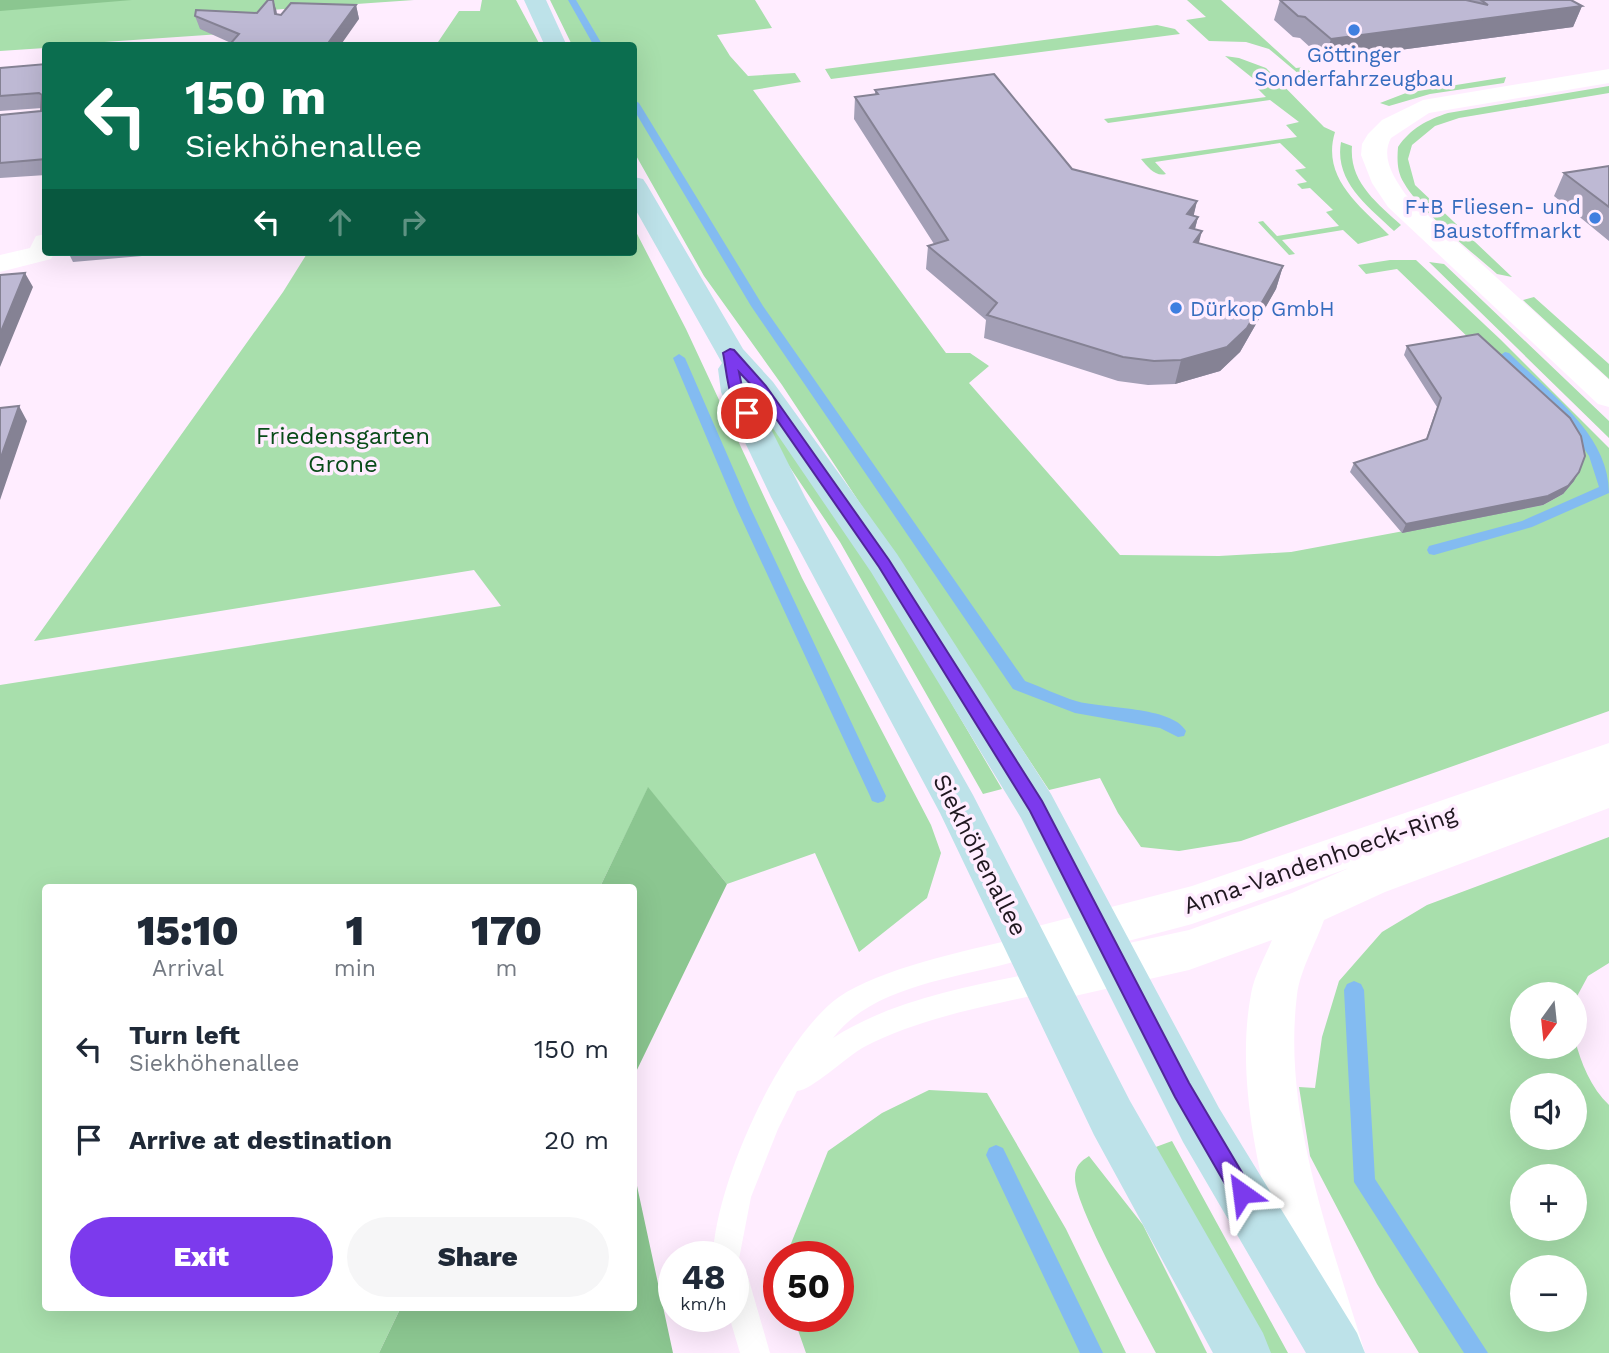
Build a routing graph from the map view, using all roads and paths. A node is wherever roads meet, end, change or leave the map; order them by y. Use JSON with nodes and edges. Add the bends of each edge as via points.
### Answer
{"nodes":[{"id":1,"x":535,"y":0,"type":"edge"},
{"id":2,"x":554,"y":42,"type":"edge"},
{"id":3,"x":1609,"y":76,"type":"edge"},
{"id":4,"x":637,"y":190,"type":"edge"},
{"id":5,"x":42,"y":251,"type":"edge"},
{"id":6,"x":0,"y":264,"type":"edge"},
{"id":7,"x":730,"y":353,"type":"junction"},
{"id":8,"x":1609,"y":397,"type":"edge"},
{"id":9,"x":1609,"y":759,"type":"edge"},
{"id":10,"x":1609,"y":791,"type":"edge"},
{"id":11,"x":1307,"y":906,"type":"junction"},
{"id":12,"x":1109,"y":947,"type":"junction"},
{"id":13,"x":1036,"y":964,"type":"junction"},
{"id":14,"x":774,"y":1111,"type":"junction"},
{"id":15,"x":727,"y":1241,"type":"edge"},
{"id":16,"x":749,"y":1332,"type":"edge"},
{"id":17,"x":755,"y":1353,"type":"edge"},
{"id":18,"x":1242,"y":1353,"type":"edge"},
{"id":19,"x":1337,"y":1353,"type":"edge"}],
"edges":[{"from":1,"to":2,"type":"main road"},
{"from":3,"to":8,"type":"street","via":[[1423,107],[1379,132],[1373,153],[1378,177],[1396,201]]},
{"from":4,"to":7,"type":"main road","name":"Siekhöhenallee"},
{"from":5,"to":6,"type":"street"},
{"from":7,"to":12,"type":"main road","name":"Siekhöhenallee","via":[[762,389],[884,563],[1036,806]]},
{"from":7,"to":13,"type":"main road","name":"Siekhöhenallee","via":[[737,392],[788,497],[958,807]]},
{"from":9,"to":12,"type":"street","name":"Anna-Vandenhoeck-Ring","via":[[1192,905]]},
{"from":10,"to":11,"type":"street","name":"Anna-Vandenhoeck-Ring"},
{"from":11,"to":12,"type":"street","name":"Anna-Vandenhoeck-Ring","via":[[1189,950]]},
{"from":11,"to":19,"type":"street","name":"Anna-Vandenhoeck-Ring","via":[[1274,992],[1269,1062],[1287,1179]]},
{"from":12,"to":13,"type":"street","name":"Anna-Vandenhoeck-Ring"},
{"from":12,"to":19,"type":"main road","name":"Siekhöhenallee","via":[[1201,1125]]},
{"from":13,"to":14,"type":"lane","via":[[855,1037],[822,1058]]},
{"from":13,"to":14,"type":"lane","via":[[930,971],[848,1005],[823,1028]]},
{"from":13,"to":18,"type":"main road","name":"Siekhöhenallee","via":[[1112,1118]]},
{"from":14,"to":15,"type":"lane","via":[[737,1194]]},
{"from":16,"to":17,"type":"lane"}]}
